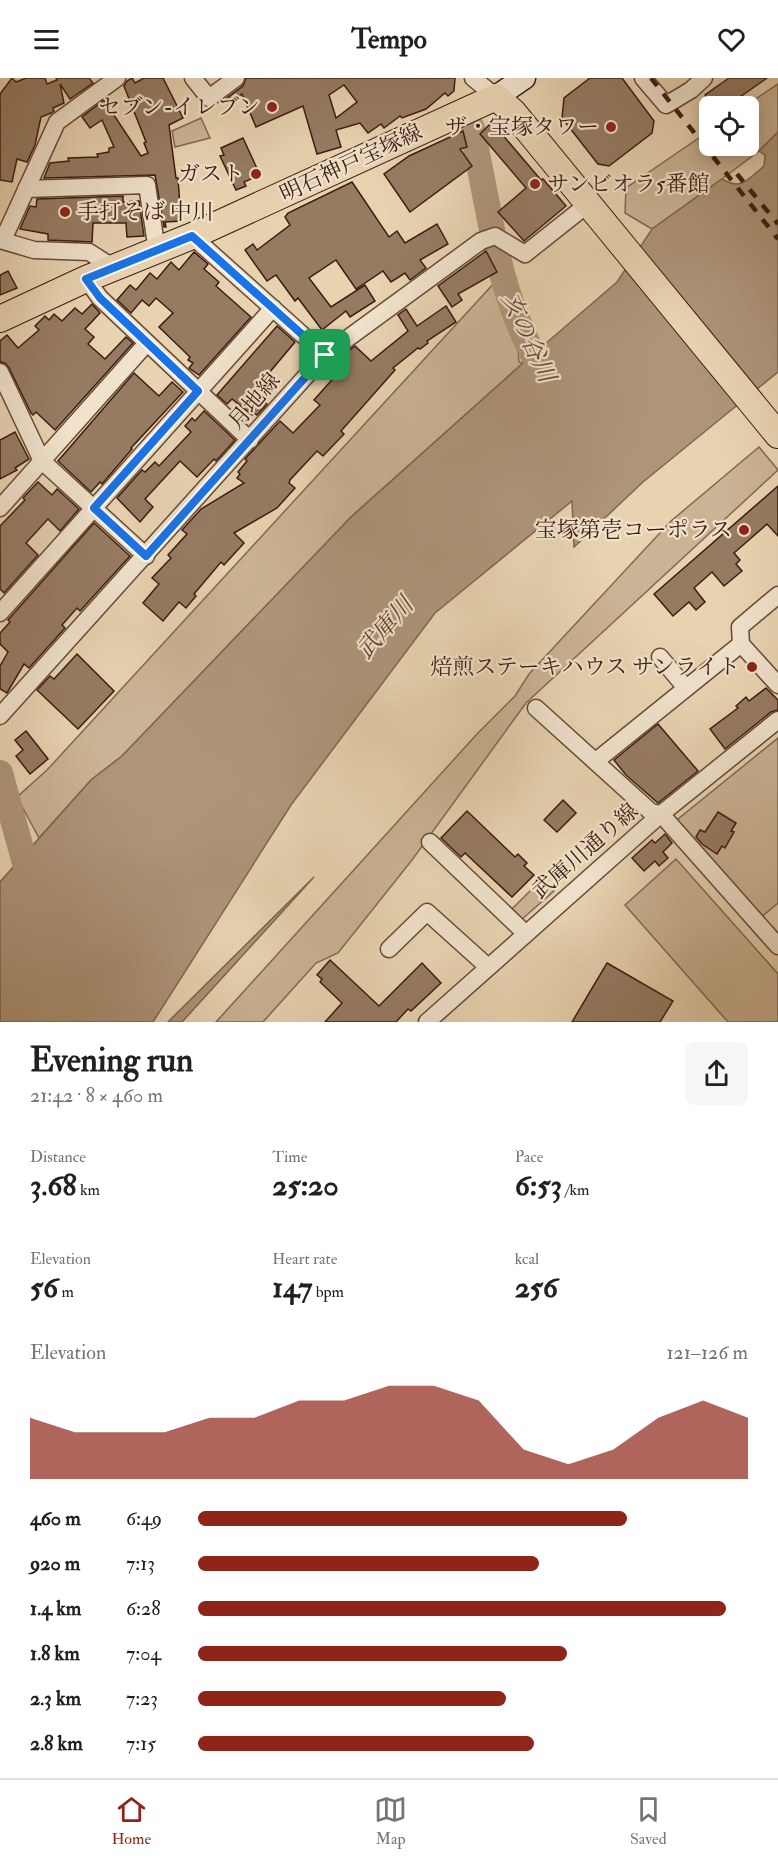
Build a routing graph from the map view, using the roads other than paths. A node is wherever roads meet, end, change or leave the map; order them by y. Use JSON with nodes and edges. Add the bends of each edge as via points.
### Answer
{"nodes":[{"id":1,"x":117,"y":78,"type":"edge"},
{"id":2,"x":193,"y":78,"type":"edge"},
{"id":3,"x":236,"y":78,"type":"edge"},
{"id":4,"x":473,"y":78,"type":"edge"},
{"id":5,"x":524,"y":78,"type":"edge"},
{"id":6,"x":643,"y":78,"type":"edge"},
{"id":7,"x":704,"y":78,"type":"edge"},
{"id":8,"x":496,"y":97,"type":"junction"},
{"id":9,"x":26,"y":189,"type":"junction"},
{"id":10,"x":590,"y":207,"type":"junction"},
{"id":11,"x":192,"y":236,"type":"junction"},
{"id":12,"x":1,"y":240,"type":"edge"},
{"id":13,"x":157,"y":251,"type":"junction"},
{"id":14,"x":114,"y":268,"type":"junction"},
{"id":15,"x":86,"y":279,"type":"junction"},
{"id":16,"x":273,"y":308,"type":"junction"},
{"id":17,"x":0,"y":319,"type":"edge"},
{"id":18,"x":147,"y":343,"type":"junction"},
{"id":19,"x":325,"y":355,"type":"junction"},
{"id":20,"x":0,"y":372,"type":"edge"},
{"id":21,"x":198,"y":391,"type":"junction"},
{"id":22,"x":778,"y":435,"type":"edge"},
{"id":23,"x":250,"y":440,"type":"junction"},
{"id":24,"x":42,"y":461,"type":"junction"},
{"id":25,"x":0,"y":507,"type":"edge"},
{"id":26,"x":94,"y":508,"type":"junction"},
{"id":27,"x":146,"y":556,"type":"junction"},
{"id":28,"x":778,"y":595,"type":"edge"},
{"id":29,"x":0,"y":613,"type":"edge"},
{"id":30,"x":741,"y":644,"type":"junction"},
{"id":31,"x":660,"y":657,"type":"dead end"},
{"id":32,"x":778,"y":686,"type":"edge"},
{"id":33,"x":687,"y":688,"type":"junction"},
{"id":34,"x":536,"y":708,"type":"dead end"},
{"id":35,"x":0,"y":716,"type":"edge"},
{"id":36,"x":778,"y":720,"type":"edge"},
{"id":37,"x":596,"y":761,"type":"junction"},
{"id":38,"x":661,"y":814,"type":"junction"},
{"id":39,"x":430,"y":842,"type":"dead end"},
{"id":40,"x":525,"y":933,"type":"junction"},
{"id":41,"x":778,"y":946,"type":"edge"},
{"id":42,"x":389,"y":949,"type":"dead end"},
{"id":43,"x":488,"y":967,"type":"junction"},
{"id":44,"x":427,"y":1022,"type":"edge"}],
"edges":[{"from":1,"to":9,"type":"street","via":[[57,122]]},
{"from":2,"to":3,"type":"street","via":[[208,98]]},
{"from":4,"to":8,"type":"street"},
{"from":5,"to":8,"type":"main road"},
{"from":6,"to":7,"type":"street","via":[[666,105]]},
{"from":8,"to":10,"type":"main road","via":[[513,112]]},
{"from":8,"to":11,"type":"main road","name":"明石神戸宝塚線"},
{"from":9,"to":12,"type":"street"},
{"from":9,"to":13,"type":"street","via":[[147,185]]},
{"from":10,"to":19,"type":"street","name":"月地線","via":[[525,254],[495,236],[481,241]]},
{"from":10,"to":22,"type":"main road"},
{"from":11,"to":13,"type":"main road","name":"明石神戸宝塚線"},
{"from":11,"to":16,"type":"street"},
{"from":12,"to":14,"type":"street","via":[[34,250],[89,252]]},
{"from":13,"to":14,"type":"main road","name":"明石神戸宝塚線"},
{"from":14,"to":15,"type":"main road","name":"明石神戸宝塚線"},
{"from":15,"to":17,"type":"main road","name":"明石神戸宝塚線"},
{"from":15,"to":18,"type":"street"},
{"from":16,"to":19,"type":"street"},
{"from":16,"to":21,"type":"street"},
{"from":18,"to":21,"type":"street"},
{"from":18,"to":24,"type":"street"},
{"from":19,"to":23,"type":"street","name":"月地線"},
{"from":20,"to":24,"type":"street"},
{"from":21,"to":23,"type":"street"},
{"from":21,"to":26,"type":"street"},
{"from":23,"to":27,"type":"street","name":"月地線"},
{"from":24,"to":25,"type":"street"},
{"from":24,"to":26,"type":"street"},
{"from":26,"to":27,"type":"street"},
{"from":26,"to":29,"type":"street"},
{"from":27,"to":35,"type":"street","name":"月地線"},
{"from":28,"to":30,"type":"street","via":[[740,627]]},
{"from":30,"to":32,"type":"street"},
{"from":30,"to":33,"type":"street"},
{"from":31,"to":33,"type":"street"},
{"from":33,"to":37,"type":"street"},
{"from":34,"to":37,"type":"street"},
{"from":36,"to":38,"type":"street","name":"武庫川通り線"},
{"from":37,"to":38,"type":"street","via":[[651,812]]},
{"from":38,"to":40,"type":"street","name":"武庫川通り線"},
{"from":38,"to":41,"type":"street"},
{"from":39,"to":40,"type":"street"},
{"from":40,"to":43,"type":"street","name":"武庫川通り線"},
{"from":42,"to":43,"type":"street","via":[[427,912]]},
{"from":43,"to":44,"type":"street","name":"武庫川通り線"}]}
